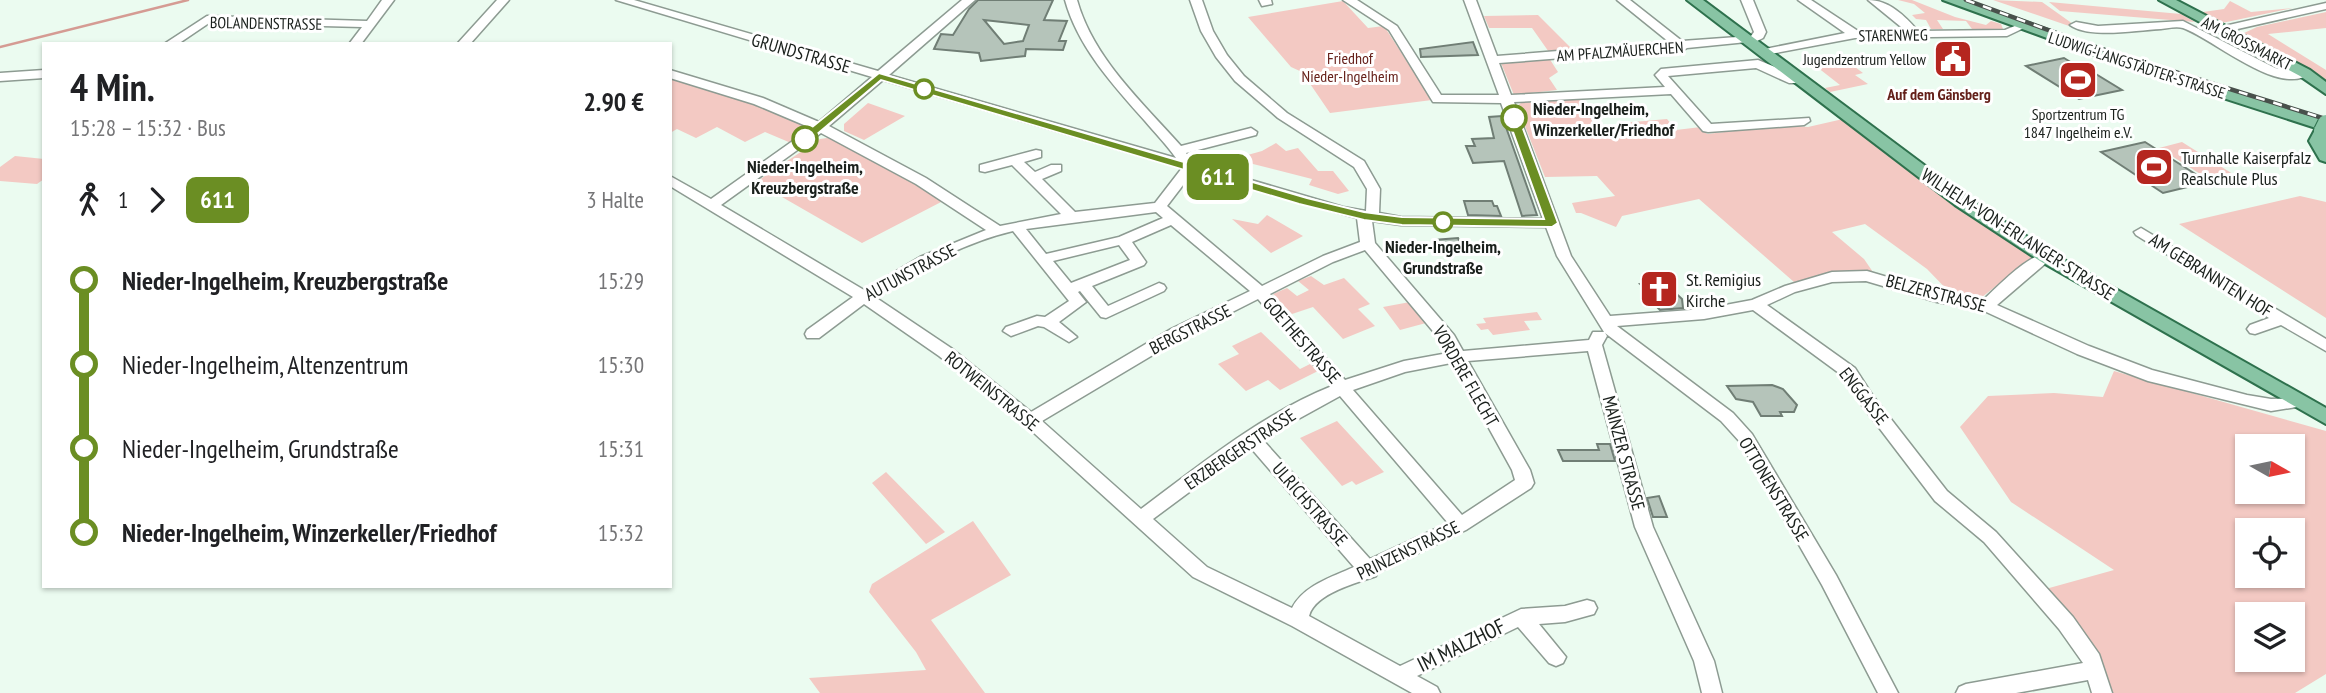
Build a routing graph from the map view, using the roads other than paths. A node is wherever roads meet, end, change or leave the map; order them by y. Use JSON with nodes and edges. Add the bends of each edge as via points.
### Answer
{"nodes":[{"id":1,"x":388,"y":0,"type":"edge"},
{"id":2,"x":503,"y":0,"type":"edge"},
{"id":3,"x":622,"y":0,"type":"edge"},
{"id":4,"x":969,"y":0,"type":"edge"},
{"id":5,"x":1071,"y":0,"type":"edge"},
{"id":6,"x":1196,"y":0,"type":"edge"},
{"id":7,"x":1349,"y":0,"type":"edge"},
{"id":8,"x":1470,"y":0,"type":"edge"},
{"id":9,"x":1623,"y":0,"type":"edge"},
{"id":10,"x":1694,"y":0,"type":"edge"},
{"id":11,"x":1747,"y":0,"type":"edge"},
{"id":12,"x":1804,"y":0,"type":"edge"},
{"id":13,"x":1874,"y":0,"type":"edge"},
{"id":14,"x":1950,"y":0,"type":"edge"},
{"id":15,"x":2169,"y":2,"type":"edge"},
{"id":16,"x":2326,"y":6,"type":"edge"},
{"id":17,"x":370,"y":24,"type":"junction"},
{"id":18,"x":2076,"y":25,"type":"dead end"},
{"id":19,"x":2022,"y":26,"type":"junction"},
{"id":20,"x":2220,"y":30,"type":"junction"},
{"id":21,"x":1915,"y":34,"type":"junction"},
{"id":22,"x":1855,"y":35,"type":"junction"},
{"id":23,"x":1748,"y":40,"type":"junction"},
{"id":24,"x":173,"y":42,"type":"edge"},
{"id":25,"x":356,"y":42,"type":"edge"},
{"id":26,"x":465,"y":42,"type":"edge"},
{"id":27,"x":1682,"y":47,"type":"junction"},
{"id":28,"x":1764,"y":53,"type":"junction"},
{"id":29,"x":1493,"y":60,"type":"junction"},
{"id":30,"x":2305,"y":73,"type":"junction"},
{"id":31,"x":42,"y":74,"type":"edge"},
{"id":32,"x":672,"y":75,"type":"edge"},
{"id":33,"x":879,"y":76,"type":"junction"},
{"id":34,"x":0,"y":77,"type":"edge"},
{"id":35,"x":1801,"y":80,"type":"junction"},
{"id":36,"x":2326,"y":89,"type":"edge"},
{"id":37,"x":1672,"y":90,"type":"junction"},
{"id":38,"x":1507,"y":99,"type":"junction"},
{"id":39,"x":1804,"y":121,"type":"dead end"},
{"id":40,"x":822,"y":126,"type":"junction"},
{"id":41,"x":2325,"y":126,"type":"edge"},
{"id":42,"x":1251,"y":132,"type":"dead end"},
{"id":43,"x":1178,"y":151,"type":"junction"},
{"id":44,"x":1036,"y":154,"type":"dead end"},
{"id":45,"x":2326,"y":158,"type":"edge"},
{"id":46,"x":1015,"y":160,"type":"junction"},
{"id":47,"x":985,"y":168,"type":"dead end"},
{"id":48,"x":1056,"y":168,"type":"dead end"},
{"id":49,"x":1189,"y":168,"type":"junction"},
{"id":50,"x":1033,"y":178,"type":"junction"},
{"id":51,"x":672,"y":181,"type":"edge"},
{"id":52,"x":712,"y":205,"type":"junction"},
{"id":53,"x":1159,"y":207,"type":"junction"},
{"id":54,"x":1071,"y":216,"type":"junction"},
{"id":55,"x":1368,"y":217,"type":"junction"},
{"id":56,"x":1173,"y":219,"type":"junction"},
{"id":57,"x":1552,"y":223,"type":"junction"},
{"id":58,"x":1017,"y":227,"type":"junction"},
{"id":59,"x":998,"y":231,"type":"junction"},
{"id":60,"x":2141,"y":232,"type":"dead end"},
{"id":61,"x":1123,"y":240,"type":"junction"},
{"id":62,"x":1368,"y":244,"type":"junction"},
{"id":63,"x":2046,"y":257,"type":"junction"},
{"id":64,"x":1043,"y":259,"type":"junction"},
{"id":65,"x":1075,"y":287,"type":"junction"},
{"id":66,"x":1159,"y":288,"type":"dead end"},
{"id":67,"x":1261,"y":293,"type":"junction"},
{"id":68,"x":863,"y":296,"type":"junction"},
{"id":69,"x":1756,"y":304,"type":"junction"},
{"id":70,"x":1986,"y":306,"type":"junction"},
{"id":71,"x":2282,"y":319,"type":"junction"},
{"id":72,"x":1048,"y":322,"type":"junction"},
{"id":73,"x":1607,"y":325,"type":"junction"},
{"id":74,"x":2255,"y":329,"type":"dead end"},
{"id":75,"x":1011,"y":331,"type":"dead end"},
{"id":76,"x":813,"y":334,"type":"dead end"},
{"id":77,"x":1069,"y":337,"type":"dead end"},
{"id":78,"x":1594,"y":345,"type":"junction"},
{"id":79,"x":2326,"y":346,"type":"edge"},
{"id":80,"x":1458,"y":358,"type":"junction"},
{"id":81,"x":1343,"y":388,"type":"junction"},
{"id":82,"x":2297,"y":402,"type":"junction"},
{"id":83,"x":2324,"y":413,"type":"edge"},
{"id":84,"x":1030,"y":420,"type":"junction"},
{"id":85,"x":1251,"y":438,"type":"junction"},
{"id":86,"x":1525,"y":483,"type":"joint"},
{"id":87,"x":1139,"y":520,"type":"junction"},
{"id":88,"x":1461,"y":525,"type":"junction"},
{"id":89,"x":1369,"y":571,"type":"junction"},
{"id":90,"x":1587,"y":608,"type":"dead end"},
{"id":91,"x":1521,"y":617,"type":"junction"},
{"id":92,"x":1299,"y":620,"type":"junction"},
{"id":93,"x":1556,"y":657,"type":"dead end"},
{"id":94,"x":2095,"y":670,"type":"junction"},
{"id":95,"x":1403,"y":677,"type":"junction"},
{"id":96,"x":1430,"y":693,"type":"edge"},
{"id":97,"x":1712,"y":693,"type":"edge"},
{"id":98,"x":1888,"y":693,"type":"edge"},
{"id":99,"x":1968,"y":693,"type":"edge"},
{"id":100,"x":2102,"y":693,"type":"edge"}],
"edges":[{"from":1,"to":17,"type":"street"},
{"from":2,"to":26,"type":"street"},
{"from":3,"to":33,"type":"street","name":"GRUNDSTRASSE"},
{"from":4,"to":33,"type":"street"},
{"from":5,"to":43,"type":"street","via":[[1073,13],[1094,49]]},
{"from":6,"to":55,"type":"street","via":[[1208,33],[1248,88],[1272,110],[1368,174],[1377,200]]},
{"from":7,"to":38,"type":"street","via":[[1393,28],[1437,99]]},
{"from":8,"to":29,"type":"street"},
{"from":9,"to":27,"type":"street"},
{"from":10,"to":23,"type":"main road","name":"WILHELM-VON-ERLANGER-STRASSE"},
{"from":11,"to":23,"type":"street","via":[[1760,32]]},
{"from":12,"to":22,"type":"street"},
{"from":13,"to":21,"type":"street"},
{"from":14,"to":19,"type":"main road","name":"LUDWIG-LANGSTÄDTER-STRASSE"},
{"from":15,"to":20,"type":"main road","name":"AM GROSSMARKT"},
{"from":16,"to":20,"type":"street"},
{"from":17,"to":24,"type":"street","name":"BOLANDENSTRASSE","via":[[206,19]]},
{"from":17,"to":25,"type":"street"},
{"from":18,"to":30,"type":"street","via":[[2098,29],[2183,24],[2271,71]]},
{"from":19,"to":21,"type":"street","name":"STARENWEG","via":[[2007,33]]},
{"from":19,"to":41,"type":"main road","name":"LUDWIG-LANGSTÄDTER-STRASSE"},
{"from":20,"to":30,"type":"main road","name":"AM GROSSMARKT"},
{"from":21,"to":22,"type":"street","name":"STARENWEG"},
{"from":22,"to":28,"type":"street","name":"STARENWEG"},
{"from":23,"to":27,"type":"street","name":"AM PFALZMÄUERCHEN"},
{"from":23,"to":28,"type":"main road","name":"WILHELM-VON-ERLANGER-STRASSE"},
{"from":27,"to":29,"type":"street","name":"AM PFALZMÄUERCHEN"},
{"from":28,"to":35,"type":"main road","name":"WILHELM-VON-ERLANGER-STRASSE"},
{"from":29,"to":38,"type":"street"},
{"from":30,"to":36,"type":"main road","name":"AM GROSSMARKT"},
{"from":31,"to":34,"type":"street"},
{"from":32,"to":40,"type":"street","via":[[759,99]]},
{"from":33,"to":40,"type":"street"},
{"from":33,"to":49,"type":"street","name":"GRUNDSTRASSE"},
{"from":35,"to":37,"type":"street","via":[[1758,64],[1662,73]]},
{"from":35,"to":63,"type":"main road","name":"WILHELM-VON-ERLANGER-STRASSE","via":[[1961,201]]},
{"from":37,"to":38,"type":"street"},
{"from":37,"to":39,"type":"street","via":[[1708,128]]},
{"from":38,"to":57,"type":"street"},
{"from":40,"to":52,"type":"street"},
{"from":40,"to":59,"type":"street","via":[[931,185]]},
{"from":41,"to":45,"type":"main road","via":[[2317,141]]},
{"from":42,"to":43,"type":"street"},
{"from":43,"to":49,"type":"street"},
{"from":44,"to":46,"type":"street"},
{"from":46,"to":47,"type":"street"},
{"from":46,"to":50,"type":"street"},
{"from":48,"to":50,"type":"street"},
{"from":49,"to":53,"type":"street"},
{"from":49,"to":55,"type":"street","name":"GRUNDSTRASSE"},
{"from":50,"to":54,"type":"street"},
{"from":51,"to":52,"type":"street","name":"ROTWEINSTRASSE"},
{"from":52,"to":68,"type":"street","name":"ROTWEINSTRASSE"},
{"from":53,"to":54,"type":"street","name":"AUTUNSTRASSE"},
{"from":53,"to":56,"type":"street","name":"GOETHESTRASSE"},
{"from":54,"to":58,"type":"street","name":"AUTUNSTRASSE"},
{"from":55,"to":57,"type":"street","name":"GRUNDSTRASSE"},
{"from":55,"to":62,"type":"street"},
{"from":56,"to":61,"type":"street"},
{"from":56,"to":67,"type":"street","name":"GOETHESTRASSE"},
{"from":57,"to":73,"type":"street","via":[[1564,256]]},
{"from":58,"to":59,"type":"street","name":"AUTUNSTRASSE"},
{"from":58,"to":64,"type":"street"},
{"from":59,"to":68,"type":"street","name":"AUTUNSTRASSE","via":[[933,255]]},
{"from":60,"to":71,"type":"street","name":"AM GEBRANNTEN HOF"},
{"from":61,"to":64,"type":"street"},
{"from":61,"to":65,"type":"street","via":[[1139,262]]},
{"from":62,"to":67,"type":"street","name":"BERGSTRASSE"},
{"from":62,"to":80,"type":"street","name":"VORDERE FLECHT","via":[[1436,324]]},
{"from":63,"to":70,"type":"street"},
{"from":63,"to":82,"type":"main road","name":"WILHELM-VON-ERLANGER-STRASSE"},
{"from":64,"to":65,"type":"street"},
{"from":65,"to":66,"type":"street","via":[[1106,313]]},
{"from":65,"to":72,"type":"street","via":[[1078,302]]},
{"from":67,"to":81,"type":"street","name":"GOETHESTRASSE"},
{"from":67,"to":84,"type":"street","name":"BERGSTRASSE","via":[[1177,333]]},
{"from":68,"to":76,"type":"street","name":"AUTUNSTRASSE"},
{"from":68,"to":84,"type":"street","name":"ROTWEINSTRASSE","via":[[945,352]]},
{"from":69,"to":70,"type":"street","name":"BELZERSTRASSE","via":[[1790,289],[1857,275]]},
{"from":69,"to":73,"type":"street","name":"BELZERSTRASSE"},
{"from":69,"to":94,"type":"street","name":"ENGGASSE","via":[[1849,372],[1941,496],[1990,537],[2035,586],[2066,623]]},
{"from":70,"to":82,"type":"street","name":"BELZERSTRASSE","via":[[2148,375],[2259,403]]},
{"from":71,"to":74,"type":"street","name":"AM GEBRANNTEN HOF"},
{"from":71,"to":79,"type":"street","name":"AM GEBRANNTEN HOF"},
{"from":72,"to":75,"type":"street","via":[[1037,321]]},
{"from":72,"to":77,"type":"street"},
{"from":73,"to":78,"type":"street"},
{"from":73,"to":98,"type":"street","name":"OTTONENSTRASSE","via":[[1727,417],[1746,438]]},
{"from":78,"to":80,"type":"street","name":"ERZBERGERSTRASSE"},
{"from":78,"to":97,"type":"street","name":"MAINZER STRASSE","via":[[1644,527],[1704,661]]},
{"from":80,"to":81,"type":"street","name":"ERZBERGERSTRASSE","via":[[1404,367]]},
{"from":80,"to":86,"type":"street","name":"VORDERE FLECHT"},
{"from":81,"to":85,"type":"street","name":"ERZBERGERSTRASSE"},
{"from":81,"to":88,"type":"street","name":"GOETHESTRASSE"},
{"from":82,"to":83,"type":"main road","name":"WILHELM-VON-ERLANGER-STRASSE"},
{"from":84,"to":87,"type":"street","name":"ROTWEINSTRASSE"},
{"from":85,"to":87,"type":"street","name":"ERZBERGERSTRASSE"},
{"from":85,"to":89,"type":"street","name":"ULRICHSTRASSE"},
{"from":86,"to":88,"type":"street","name":"PRINZENSTRASSE"},
{"from":87,"to":92,"type":"street","name":"ROTWEINSTRASSE","via":[[1200,572]]},
{"from":88,"to":89,"type":"street","name":"PRINZENSTRASSE"},
{"from":89,"to":92,"type":"street","name":"PRINZENSTRASSE","via":[[1319,592],[1305,602]]},
{"from":90,"to":91,"type":"street","name":"IM MALZHOF"},
{"from":91,"to":93,"type":"street","name":"IM MALZHOF"},
{"from":91,"to":95,"type":"street","name":"IM MALZHOF","via":[[1410,669]]},
{"from":92,"to":95,"type":"street","name":"ROTWEINSTRASSE"},
{"from":94,"to":99,"type":"street"},
{"from":94,"to":100,"type":"street","name":"ENGGASSE"},
{"from":95,"to":96,"type":"street","name":"ROTWEINSTRASSE"}]}
